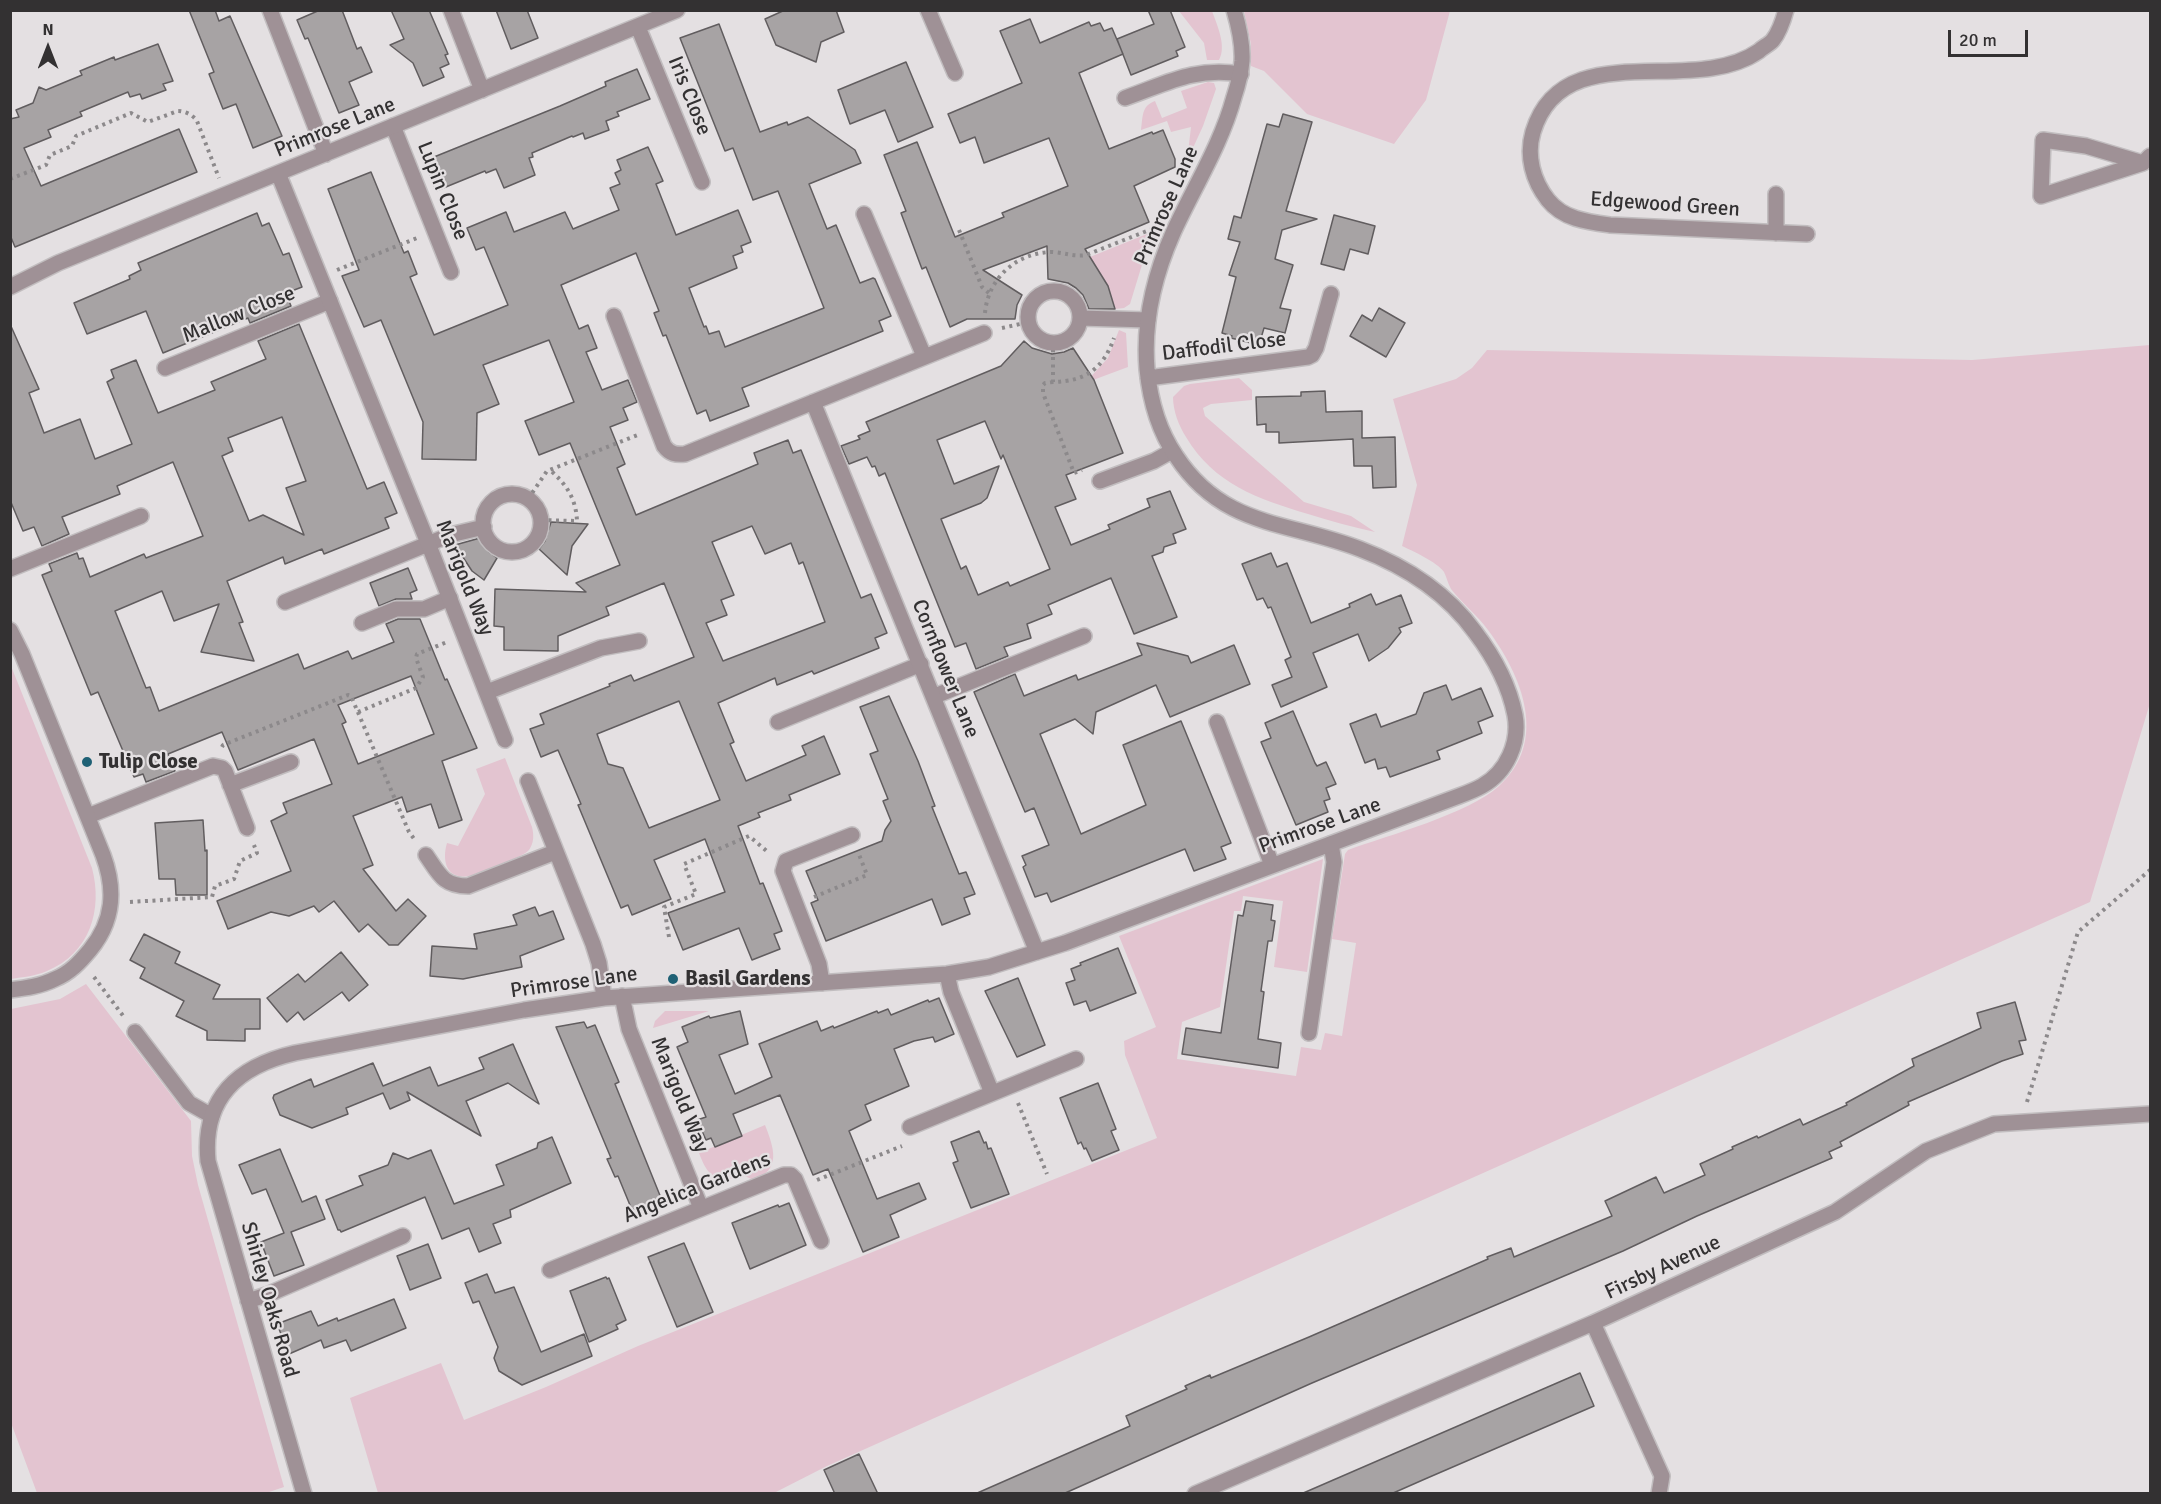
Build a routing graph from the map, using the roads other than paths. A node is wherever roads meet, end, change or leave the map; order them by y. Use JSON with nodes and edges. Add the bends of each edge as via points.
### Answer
{"nodes":[{"id":1,"x":270,"y":10,"type":"edge"},
{"id":2,"x":451,"y":10,"type":"edge"},
{"id":3,"x":678,"y":10,"type":"edge"},
{"id":4,"x":928,"y":10,"type":"edge"},
{"id":5,"x":1234,"y":10,"type":"edge"},
{"id":6,"x":1786,"y":10,"type":"edge"},
{"id":7,"x":638,"y":27,"type":"junction"},
{"id":8,"x":955,"y":73,"type":"dead end"},
{"id":9,"x":1240,"y":74,"type":"junction"},
{"id":10,"x":483,"y":90,"type":"junction"},
{"id":11,"x":1125,"y":98,"type":"dead end"},
{"id":12,"x":393,"y":126,"type":"junction"},
{"id":13,"x":326,"y":154,"type":"junction"},
{"id":14,"x":2147,"y":160,"type":"edge"},
{"id":15,"x":278,"y":174,"type":"junction"},
{"id":16,"x":702,"y":182,"type":"dead end"},
{"id":17,"x":1776,"y":194,"type":"dead end"},
{"id":18,"x":864,"y":214,"type":"dead end"},
{"id":19,"x":1776,"y":233,"type":"junction"},
{"id":20,"x":1807,"y":234,"type":"dead end"},
{"id":21,"x":451,"y":272,"type":"dead end"},
{"id":22,"x":10,"y":287,"type":"edge"},
{"id":23,"x":1330,"y":294,"type":"dead end"},
{"id":24,"x":330,"y":301,"type":"junction"},
{"id":25,"x":614,"y":316,"type":"dead end"},
{"id":26,"x":1080,"y":318,"type":"junction"},
{"id":27,"x":1148,"y":320,"type":"junction"},
{"id":28,"x":986,"y":332,"type":"road end"},
{"id":29,"x":924,"y":356,"type":"junction"},
{"id":30,"x":165,"y":368,"type":"dead end"},
{"id":31,"x":1148,"y":378,"type":"junction"},
{"id":32,"x":813,"y":402,"type":"junction"},
{"id":33,"x":1172,"y":451,"type":"junction"},
{"id":34,"x":1100,"y":480,"type":"road end"},
{"id":35,"x":141,"y":516,"type":"dead end"},
{"id":36,"x":484,"y":527,"type":"junction"},
{"id":37,"x":428,"y":543,"type":"junction"},
{"id":38,"x":10,"y":569,"type":"edge"},
{"id":39,"x":450,"y":598,"type":"junction"},
{"id":40,"x":285,"y":602,"type":"dead end"},
{"id":41,"x":362,"y":623,"type":"dead end"},
{"id":42,"x":10,"y":630,"type":"edge"},
{"id":43,"x":1084,"y":636,"type":"dead end"},
{"id":44,"x":639,"y":641,"type":"dead end"},
{"id":45,"x":921,"y":664,"type":"junction"},
{"id":46,"x":487,"y":692,"type":"junction"},
{"id":47,"x":935,"y":696,"type":"junction"},
{"id":48,"x":778,"y":722,"type":"dead end"},
{"id":49,"x":1217,"y":722,"type":"dead end"},
{"id":50,"x":505,"y":740,"type":"dead end"},
{"id":51,"x":291,"y":762,"type":"dead end"},
{"id":52,"x":528,"y":781,"type":"dead end"},
{"id":53,"x":230,"y":785,"type":"junction"},
{"id":54,"x":87,"y":816,"type":"junction"},
{"id":55,"x":247,"y":828,"type":"road end"},
{"id":56,"x":852,"y":835,"type":"road end"},
{"id":57,"x":1330,"y":844,"type":"junction"},
{"id":58,"x":555,"y":852,"type":"junction"},
{"id":59,"x":426,"y":855,"type":"road end"},
{"id":60,"x":1272,"y":865,"type":"junction"},
{"id":61,"x":1037,"y":952,"type":"junction"},
{"id":62,"x":947,"y":974,"type":"junction"},
{"id":63,"x":822,"y":983,"type":"junction"},
{"id":64,"x":10,"y":990,"type":"edge"},
{"id":65,"x":622,"y":996,"type":"junction"},
{"id":66,"x":604,"y":998,"type":"junction"},
{"id":67,"x":135,"y":1032,"type":"road end"},
{"id":68,"x":1309,"y":1032,"type":"dead end"},
{"id":69,"x":1076,"y":1059,"type":"dead end"},
{"id":70,"x":992,"y":1093,"type":"junction"},
{"id":71,"x":2151,"y":1114,"type":"edge"},
{"id":72,"x":212,"y":1116,"type":"junction"},
{"id":73,"x":910,"y":1127,"type":"road end"},
{"id":74,"x":701,"y":1208,"type":"junction"},
{"id":75,"x":404,"y":1236,"type":"dead end"},
{"id":76,"x":821,"y":1241,"type":"dead end"},
{"id":77,"x":550,"y":1270,"type":"dead end"},
{"id":78,"x":248,"y":1301,"type":"junction"},
{"id":79,"x":1593,"y":1323,"type":"junction"},
{"id":80,"x":304,"y":1494,"type":"edge"},
{"id":81,"x":1196,"y":1494,"type":"edge"},
{"id":82,"x":1659,"y":1494,"type":"edge"}],
"edges":[{"from":1,"to":13,"type":"street"},
{"from":2,"to":10,"type":"street"},
{"from":3,"to":7,"type":"street","name":"Primrose Lane"},
{"from":4,"to":8,"type":"street"},
{"from":5,"to":9,"type":"street","name":"Primrose Lane","via":[[1242,43]]},
{"from":6,"to":19,"type":"street","name":"Edgewood Green","via":[[1773,41],[1751,57],[1730,65],[1590,76],[1563,88],[1538,116],[1531,137],[1530,161],[1536,181],[1551,204],[1565,215],[1610,225]]},
{"from":7,"to":10,"type":"street","name":"Primrose Lane"},
{"from":7,"to":16,"type":"street","name":"Iris Close"},
{"from":9,"to":11,"type":"street","via":[[1197,73]]},
{"from":9,"to":27,"type":"street","name":"Primrose Lane","via":[[1220,138],[1174,231],[1157,276]]},
{"from":10,"to":12,"type":"street","name":"Primrose Lane"},
{"from":12,"to":13,"type":"street","name":"Primrose Lane"},
{"from":12,"to":21,"type":"street","name":"Lupin Close"},
{"from":13,"to":15,"type":"street","name":"Primrose Lane"},
{"from":14,"to":14,"type":"street","via":[[2109,174],[2041,196],[2043,140]]},
{"from":15,"to":22,"type":"street","name":"Primrose Lane","via":[[51,266]]},
{"from":15,"to":24,"type":"street","name":"Marigold Way"},
{"from":17,"to":19,"type":"street"},
{"from":18,"to":29,"type":"street"},
{"from":19,"to":20,"type":"street","name":"Edgewood Green"},
{"from":23,"to":31,"type":"street","name":"Daffodil Close","via":[[1316,348],[1308,357]]},
{"from":24,"to":30,"type":"street","name":"Mallow Close"},
{"from":24,"to":37,"type":"street","name":"Marigold Way"},
{"from":25,"to":32,"type":"street","via":[[664,446],[670,452],[685,454]]},
{"from":26,"to":26,"type":"street","via":[[1078,328],[1062,342],[1039,338],[1029,322],[1033,302],[1056,291],[1074,300]]},
{"from":26,"to":27,"type":"street"},
{"from":27,"to":31,"type":"street","name":"Primrose Lane"},
{"from":28,"to":29,"type":"street"},
{"from":29,"to":32,"type":"street"},
{"from":31,"to":33,"type":"street","name":"Primrose Lane","via":[[1157,416]]},
{"from":32,"to":45,"type":"street","name":"Cornflower Lane"},
{"from":33,"to":34,"type":"street"},
{"from":33,"to":57,"type":"street","name":"Primrose Lane","via":[[1192,477],[1225,505],[1263,521],[1359,549],[1408,571],[1430,586],[1450,602],[1484,644],[1512,700],[1516,736],[1511,753],[1491,780],[1459,796]]},
{"from":35,"to":38,"type":"street"},
{"from":36,"to":36,"type":"street","via":[[488,507],[504,495],[528,499],[541,520],[533,543],[517,551],[492,543]]},
{"from":36,"to":37,"type":"street"},
{"from":37,"to":39,"type":"street","name":"Marigold Way"},
{"from":37,"to":40,"type":"street"},
{"from":39,"to":41,"type":"street","via":[[424,609],[396,609]]},
{"from":39,"to":46,"type":"street","name":"Marigold Way"},
{"from":42,"to":54,"type":"street"},
{"from":43,"to":47,"type":"street"},
{"from":44,"to":46,"type":"street","via":[[601,648]]},
{"from":45,"to":47,"type":"street","name":"Cornflower Lane"},
{"from":45,"to":48,"type":"street"},
{"from":46,"to":50,"type":"street","name":"Marigold Way"},
{"from":47,"to":61,"type":"street","name":"Cornflower Lane"},
{"from":49,"to":60,"type":"street"},
{"from":51,"to":53,"type":"street"},
{"from":52,"to":58,"type":"street"},
{"from":53,"to":54,"type":"street","via":[[225,771],[213,766]]},
{"from":53,"to":55,"type":"street"},
{"from":54,"to":64,"type":"street","via":[[108,870],[108,920],[82,961],[57,979]]},
{"from":56,"to":63,"type":"street","via":[[786,861],[783,866],[819,964]]},
{"from":57,"to":60,"type":"street","name":"Primrose Lane"},
{"from":57,"to":68,"type":"street","via":[[1334,862]]},
{"from":58,"to":59,"type":"street","via":[[468,886],[447,883]]},
{"from":58,"to":66,"type":"street","via":[[593,944]]},
{"from":60,"to":61,"type":"street","name":"Primrose Lane"},
{"from":61,"to":62,"type":"street","name":"Primrose Lane","via":[[989,967]]},
{"from":62,"to":63,"type":"street","name":"Primrose Lane"},
{"from":62,"to":70,"type":"street"},
{"from":63,"to":65,"type":"street","name":"Primrose Lane"},
{"from":65,"to":66,"type":"street","name":"Primrose Lane"},
{"from":65,"to":74,"type":"street","name":"Marigold Way","via":[[630,1029]]},
{"from":66,"to":72,"type":"street","name":"Primrose Lane","via":[[272,1058],[232,1083]]},
{"from":67,"to":72,"type":"street","via":[[189,1103]]},
{"from":69,"to":70,"type":"street"},
{"from":70,"to":73,"type":"street"},
{"from":71,"to":79,"type":"street","name":"Firsby Avenue","via":[[1995,1124],[1926,1151],[1835,1212]]},
{"from":72,"to":78,"type":"street","name":"Shirley Oaks Road","via":[[208,1161]]},
{"from":74,"to":76,"type":"street","name":"Angelica Gardens","via":[[790,1175],[799,1186]]},
{"from":74,"to":77,"type":"street","name":"Angelica Gardens"},
{"from":75,"to":78,"type":"street"},
{"from":78,"to":80,"type":"street","name":"Shirley Oaks Road"},
{"from":79,"to":81,"type":"street","name":"Firsby Avenue"},
{"from":79,"to":82,"type":"street","via":[[1662,1476]]}]}
